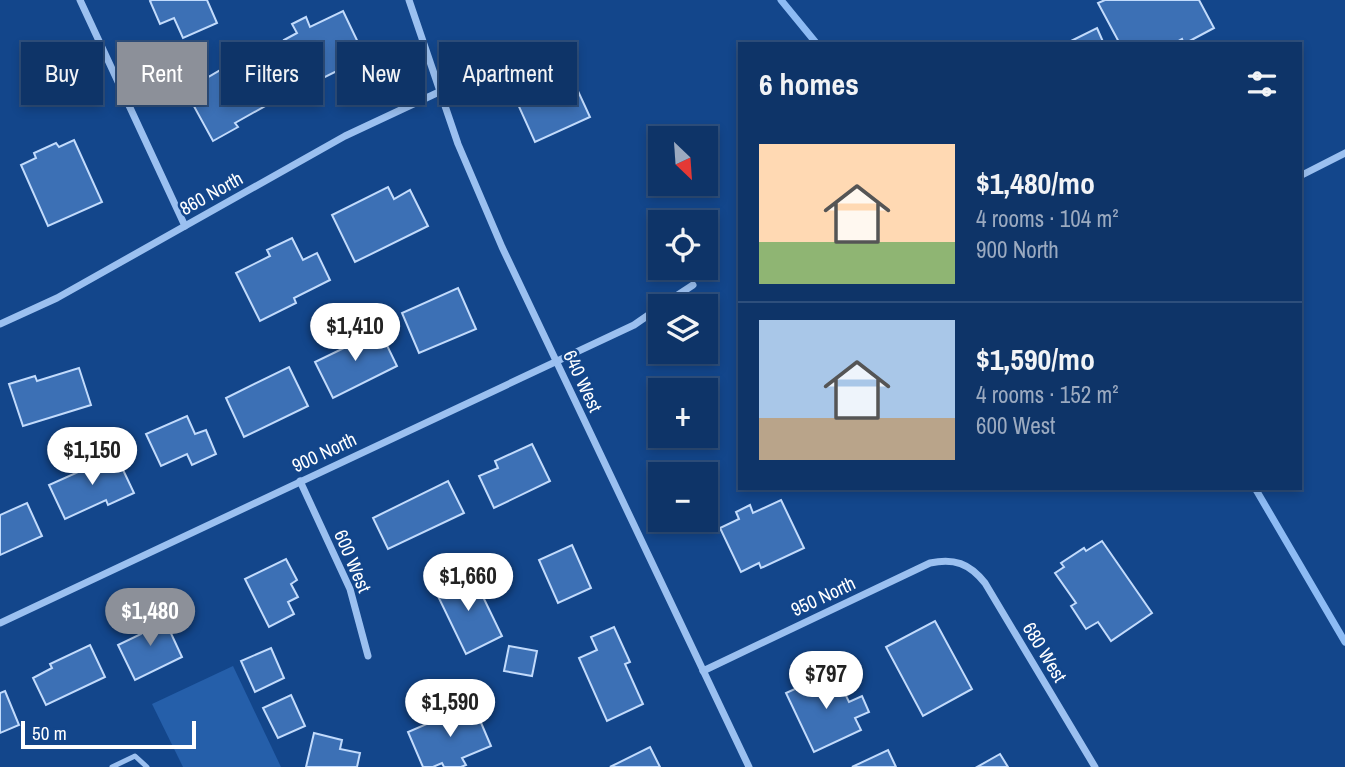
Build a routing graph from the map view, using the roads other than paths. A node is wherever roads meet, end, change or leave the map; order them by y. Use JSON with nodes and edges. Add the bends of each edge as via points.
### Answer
{"nodes":[{"id":1,"x":80,"y":0,"type":"edge"},
{"id":2,"x":409,"y":0,"type":"edge"},
{"id":3,"x":439,"y":92,"type":"joint"},
{"id":4,"x":444,"y":105,"type":"edge"},
{"id":5,"x":1345,"y":153,"type":"edge"},
{"id":6,"x":1302,"y":175,"type":"edge"},
{"id":7,"x":185,"y":226,"type":"junction"},
{"id":8,"x":693,"y":285,"type":"dead end"},
{"id":9,"x":680,"y":294,"type":"edge"},
{"id":10,"x":648,"y":316,"type":"edge"},
{"id":11,"x":0,"y":324,"type":"edge"},
{"id":12,"x":556,"y":361,"type":"junction"},
{"id":13,"x":300,"y":481,"type":"junction"},
{"id":14,"x":959,"y":562,"type":"joint"},
{"id":15,"x":0,"y":623,"type":"edge"},
{"id":16,"x":368,"y":656,"type":"dead end"},
{"id":17,"x":703,"y":671,"type":"junction"},
{"id":18,"x":112,"y":767,"type":"edge"},
{"id":19,"x":147,"y":767,"type":"edge"},
{"id":20,"x":749,"y":767,"type":"edge"},
{"id":21,"x":1095,"y":767,"type":"edge"}],
"edges":[{"from":1,"to":7,"type":"street"},
{"from":2,"to":3,"type":"street","name":"640 West"},
{"from":3,"to":7,"type":"street","name":"860 North","via":[[345,136]]},
{"from":4,"to":12,"type":"street","name":"640 West","via":[[466,165]]},
{"from":5,"to":6,"type":"street"},
{"from":7,"to":11,"type":"street","name":"860 North","via":[[57,298]]},
{"from":8,"to":9,"type":"street","name":"900 North"},
{"from":10,"to":12,"type":"street","name":"900 North"},
{"from":12,"to":13,"type":"street","name":"900 North"},
{"from":12,"to":17,"type":"street","name":"640 West"},
{"from":13,"to":15,"type":"street","name":"900 North"},
{"from":13,"to":16,"type":"street","name":"600 West","via":[[350,589]]},
{"from":14,"to":17,"type":"street","name":"950 North","via":[[930,563]]},
{"from":14,"to":21,"type":"street","name":"680 West","via":[[985,583]]},
{"from":17,"to":20,"type":"street","name":"640 West"},
{"from":18,"to":19,"type":"lane","via":[[135,756]]}]}
